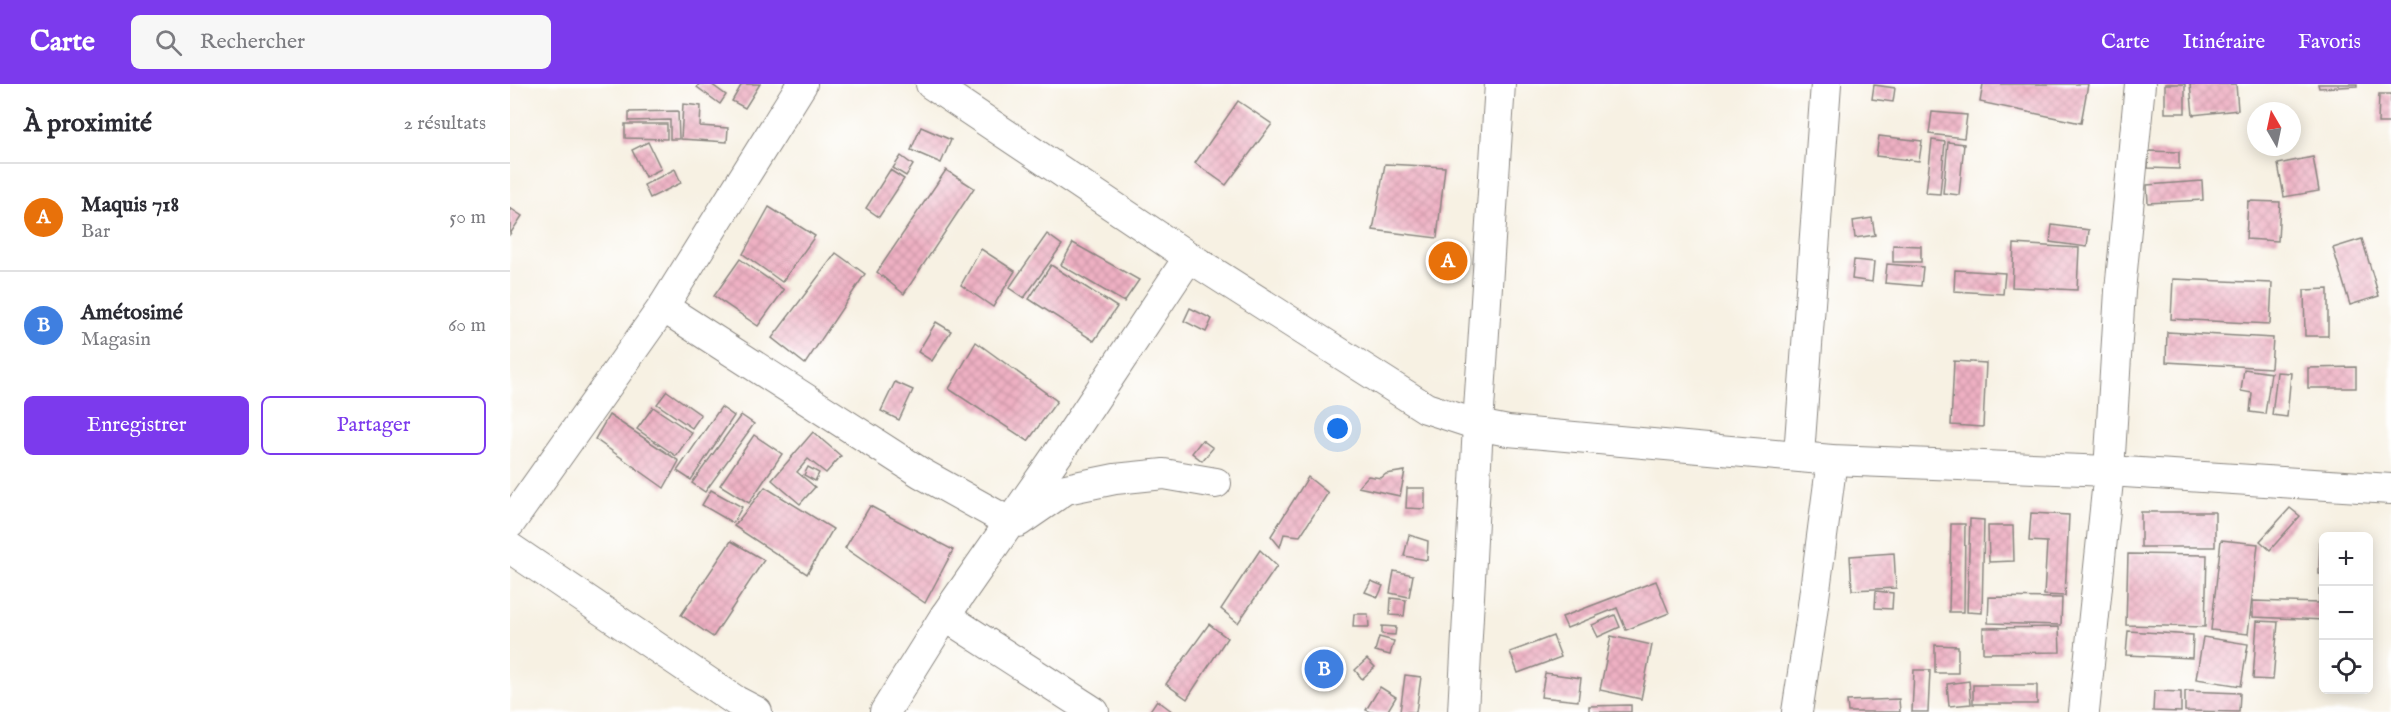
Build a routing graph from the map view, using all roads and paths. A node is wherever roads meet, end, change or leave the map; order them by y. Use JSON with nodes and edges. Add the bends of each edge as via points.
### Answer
{"nodes":[{"id":1,"x":802,"y":84,"type":"edge"},
{"id":2,"x":931,"y":84,"type":"edge"},
{"id":3,"x":1500,"y":84,"type":"edge"},
{"id":4,"x":1826,"y":84,"type":"edge"},
{"id":5,"x":2140,"y":84,"type":"edge"},
{"id":6,"x":1190,"y":256,"type":"junction"},
{"id":7,"x":663,"y":307,"type":"junction"},
{"id":8,"x":1478,"y":425,"type":"junction"},
{"id":9,"x":1799,"y":455,"type":"junction"},
{"id":10,"x":1832,"y":460,"type":"junction"},
{"id":11,"x":2109,"y":471,"type":"junction"},
{"id":12,"x":1216,"y":483,"type":"dead end"},
{"id":13,"x":2391,"y":489,"type":"edge"},
{"id":14,"x":510,"y":523,"type":"edge"},
{"id":15,"x":1006,"y":527,"type":"junction"},
{"id":16,"x":510,"y":548,"type":"edge"},
{"id":17,"x":945,"y":616,"type":"junction"},
{"id":18,"x":756,"y":712,"type":"edge"},
{"id":19,"x":885,"y":712,"type":"edge"},
{"id":20,"x":1094,"y":712,"type":"edge"},
{"id":21,"x":1463,"y":712,"type":"edge"},
{"id":22,"x":1797,"y":712,"type":"edge"},
{"id":23,"x":2084,"y":712,"type":"edge"}],
"edges":[{"from":1,"to":7,"type":"street"},
{"from":2,"to":6,"type":"street"},
{"from":3,"to":8,"type":"street"},
{"from":4,"to":9,"type":"street"},
{"from":5,"to":11,"type":"street","via":[[2120,291]]},
{"from":6,"to":8,"type":"street","via":[[1426,408]]},
{"from":6,"to":15,"type":"street"},
{"from":7,"to":14,"type":"street"},
{"from":7,"to":15,"type":"street"},
{"from":8,"to":9,"type":"street"},
{"from":8,"to":21,"type":"street"},
{"from":9,"to":10,"type":"street"},
{"from":10,"to":11,"type":"street"},
{"from":10,"to":22,"type":"street"},
{"from":11,"to":13,"type":"street"},
{"from":11,"to":23,"type":"street"},
{"from":12,"to":15,"type":"street","via":[[1164,474],[1066,489]]},
{"from":15,"to":17,"type":"street"},
{"from":16,"to":18,"type":"street"},
{"from":17,"to":19,"type":"street"},
{"from":17,"to":20,"type":"street"}]}
